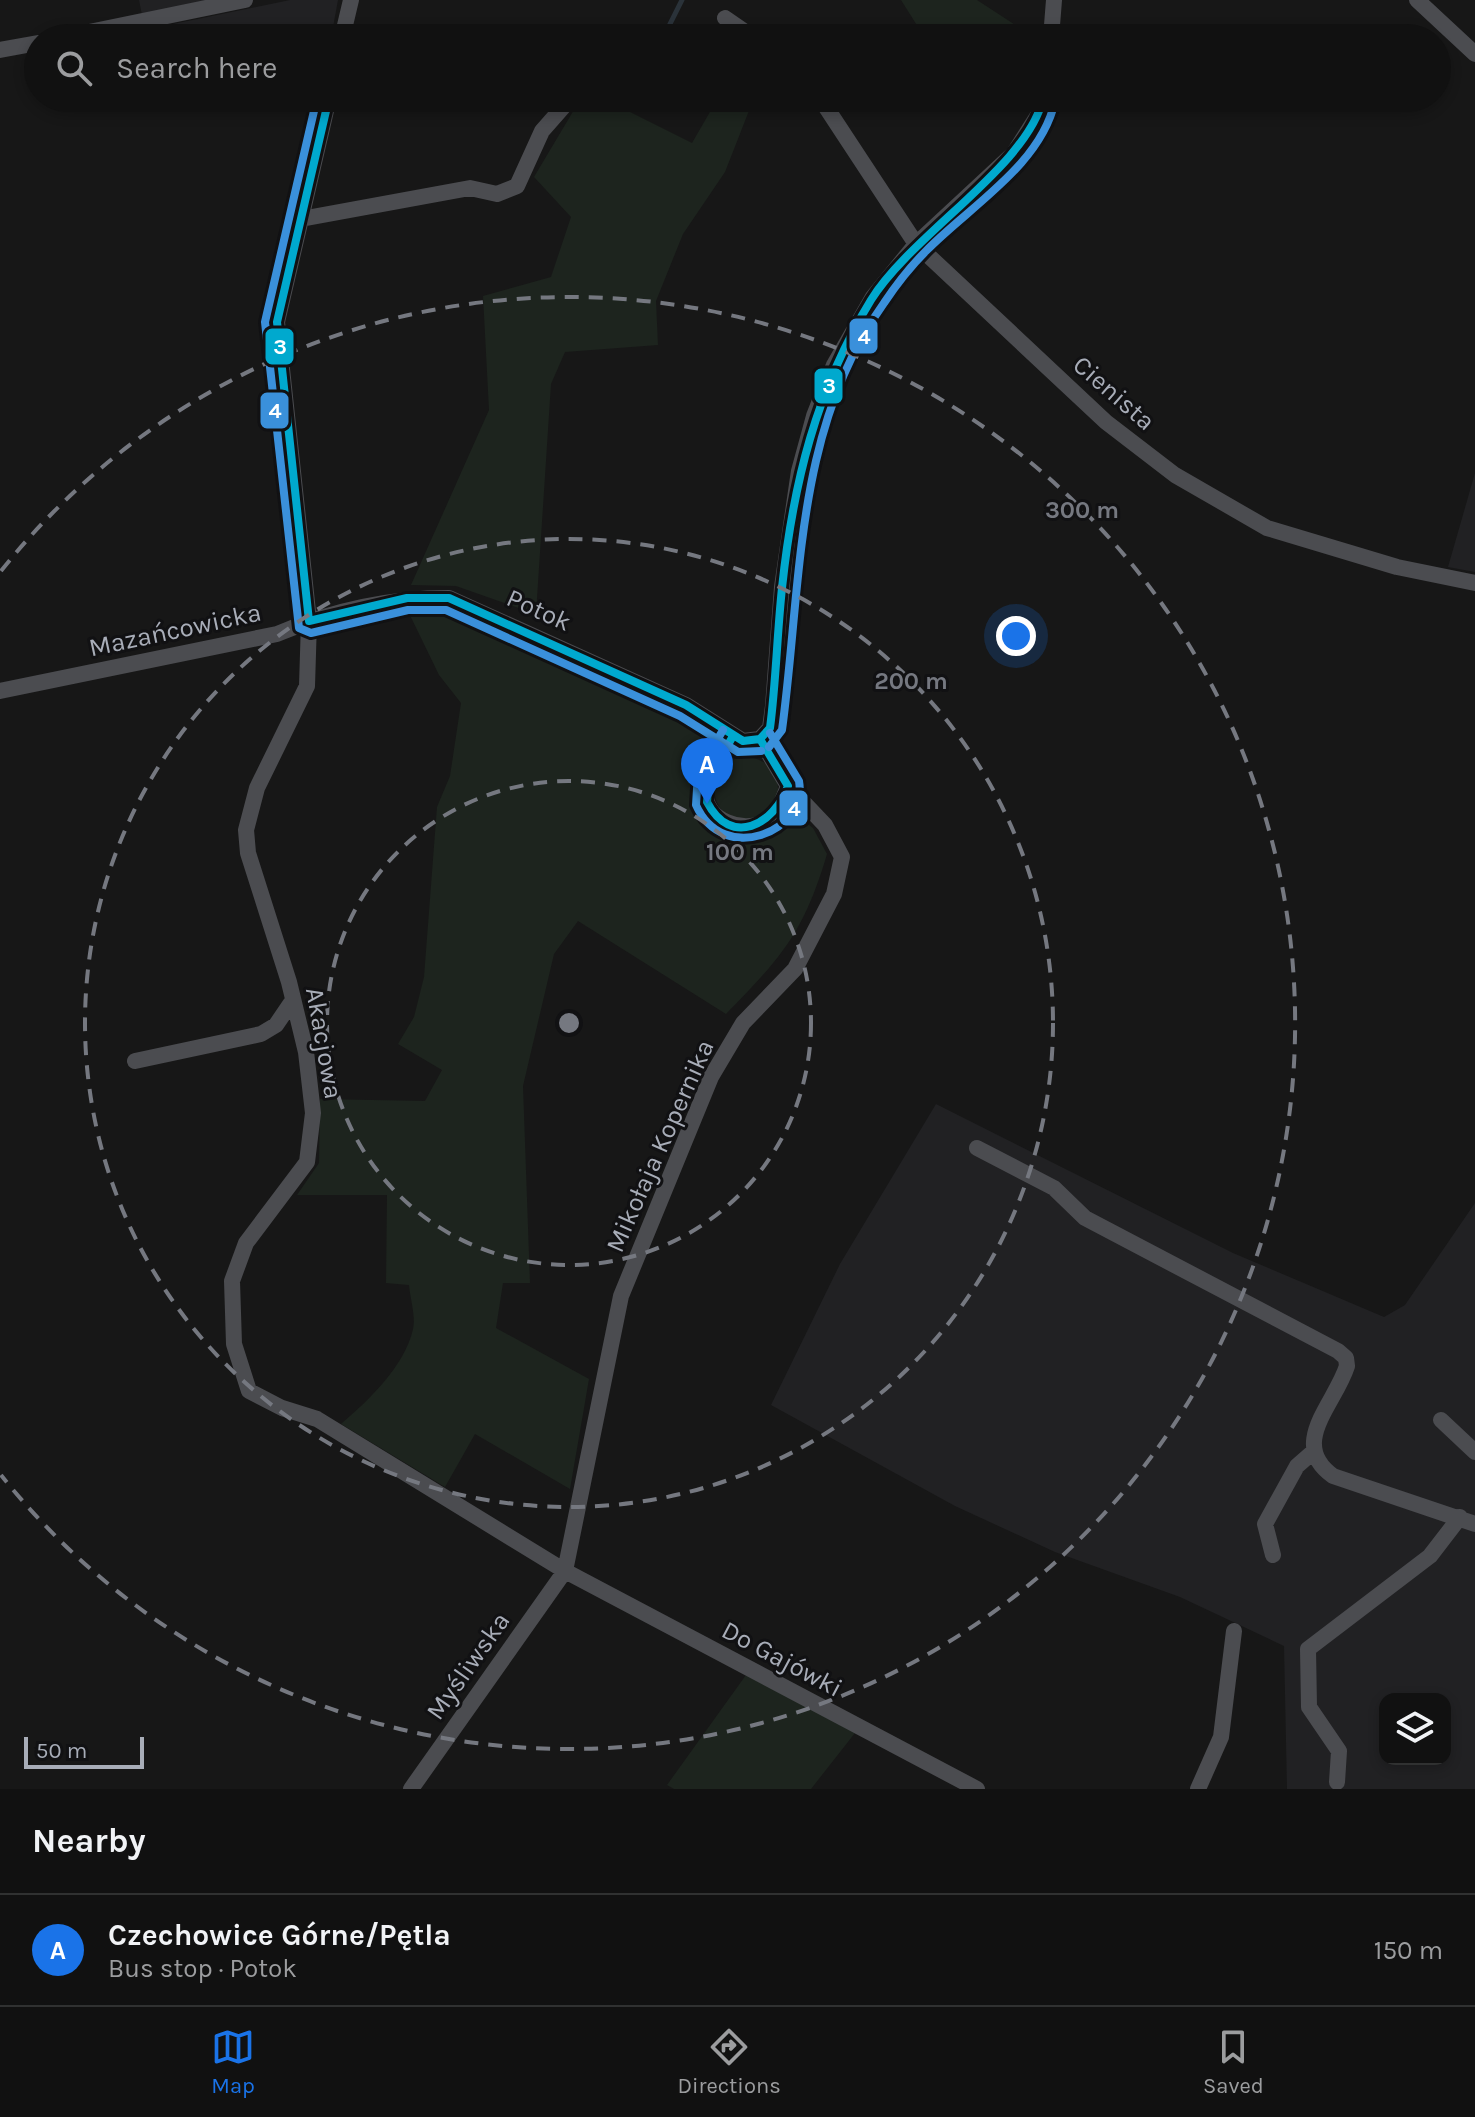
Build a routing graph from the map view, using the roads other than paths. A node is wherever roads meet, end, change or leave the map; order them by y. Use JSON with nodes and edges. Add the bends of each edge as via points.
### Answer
{"nodes":[{"id":1,"x":245,"y":0,"type":"edge"},
{"id":2,"x":351,"y":0,"type":"edge"},
{"id":3,"x":1054,"y":0,"type":"edge"},
{"id":4,"x":1417,"y":0,"type":"edge"},
{"id":5,"x":725,"y":18,"type":"dead end"},
{"id":6,"x":128,"y":24,"type":"edge"},
{"id":7,"x":345,"y":24,"type":"edge"},
{"id":8,"x":734,"y":24,"type":"edge"},
{"id":9,"x":1052,"y":24,"type":"edge"},
{"id":10,"x":1443,"y":24,"type":"edge"},
{"id":11,"x":1451,"y":32,"type":"edge"},
{"id":12,"x":24,"y":46,"type":"edge"},
{"id":13,"x":0,"y":50,"type":"edge"},
{"id":14,"x":1475,"y":54,"type":"edge"},
{"id":15,"x":326,"y":112,"type":"edge"},
{"id":16,"x":559,"y":112,"type":"edge"},
{"id":17,"x":829,"y":112,"type":"edge"},
{"id":18,"x":1040,"y":112,"type":"edge"},
{"id":19,"x":301,"y":219,"type":"junction"},
{"id":20,"x":916,"y":244,"type":"junction"},
{"id":21,"x":1475,"y":583,"type":"edge"},
{"id":22,"x":309,"y":621,"type":"junction"},
{"id":23,"x":0,"y":691,"type":"edge"},
{"id":24,"x":733,"y":736,"type":"junction"},
{"id":25,"x":760,"y":739,"type":"junction"},
{"id":26,"x":788,"y":786,"type":"junction"},
{"id":27,"x":293,"y":1000,"type":"junction"},
{"id":28,"x":135,"y":1061,"type":"dead end"},
{"id":29,"x":977,"y":1148,"type":"dead end"},
{"id":30,"x":1441,"y":1420,"type":"dead end"},
{"id":31,"x":1313,"y":1452,"type":"junction"},
{"id":32,"x":1475,"y":1452,"type":"edge"},
{"id":33,"x":1467,"y":1520,"type":"edge"},
{"id":34,"x":1273,"y":1555,"type":"dead end"},
{"id":35,"x":565,"y":1571,"type":"junction"},
{"id":36,"x":1234,"y":1631,"type":"dead end"},
{"id":37,"x":1337,"y":1782,"type":"dead end"},
{"id":38,"x":411,"y":1789,"type":"edge"},
{"id":39,"x":977,"y":1789,"type":"edge"},
{"id":40,"x":1198,"y":1789,"type":"edge"}],
"edges":[{"from":1,"to":6,"type":"street"},
{"from":2,"to":7,"type":"street"},
{"from":3,"to":9,"type":"street"},
{"from":4,"to":10,"type":"street"},
{"from":5,"to":8,"type":"street"},
{"from":11,"to":14,"type":"street"},
{"from":12,"to":13,"type":"street"},
{"from":15,"to":19,"type":"street"},
{"from":16,"to":19,"type":"street","via":[[542,131],[517,186],[497,194],[470,188]]},
{"from":17,"to":20,"type":"street","name":"Cienista"},
{"from":18,"to":20,"type":"street","via":[[1014,153]]},
{"from":19,"to":22,"type":"street","via":[[277,322]]},
{"from":20,"to":21,"type":"street","name":"Cienista","via":[[1106,422],[1175,475],[1267,528],[1397,567]]},
{"from":20,"to":25,"type":"street","via":[[873,297],[834,365],[814,416],[792,514],[770,728]]},
{"from":22,"to":23,"type":"street","name":"Mazańcowicka","via":[[277,634]]},
{"from":22,"to":24,"type":"street","name":"Potok","via":[[407,598],[449,598],[686,705]]},
{"from":22,"to":27,"type":"street","name":"Akacjowa","via":[[307,686],[257,788],[246,830],[248,853]]},
{"from":24,"to":25,"type":"street"},
{"from":24,"to":26,"type":"street","via":[[711,771],[706,793],[707,804],[722,821],[738,826],[763,823],[778,809]]},
{"from":25,"to":26,"type":"street"},
{"from":26,"to":35,"type":"street","name":"Mikołaja Kopernika","via":[[825,825],[842,857],[834,894],[795,969],[743,1023],[711,1077],[621,1296]]},
{"from":27,"to":28,"type":"street","via":[[276,1025],[261,1034]]},
{"from":27,"to":35,"type":"street","name":"Akacjowa","via":[[313,1113],[307,1162],[246,1243],[232,1281],[234,1344],[249,1391],[317,1419]]},
{"from":29,"to":31,"type":"street","via":[[1054,1188],[1085,1218],[1346,1358],[1347,1366],[1314,1434]]},
{"from":30,"to":32,"type":"street"},
{"from":31,"to":33,"type":"street","via":[[1319,1466],[1333,1476]]},
{"from":31,"to":34,"type":"street","via":[[1297,1466],[1265,1524]]},
{"from":33,"to":37,"type":"street","via":[[1430,1556],[1308,1649],[1309,1707],[1339,1751]]},
{"from":35,"to":38,"type":"street","name":"Myśliwska"},
{"from":35,"to":39,"type":"street","name":"Do Gajówki"},
{"from":36,"to":40,"type":"street","via":[[1221,1737]]}]}
